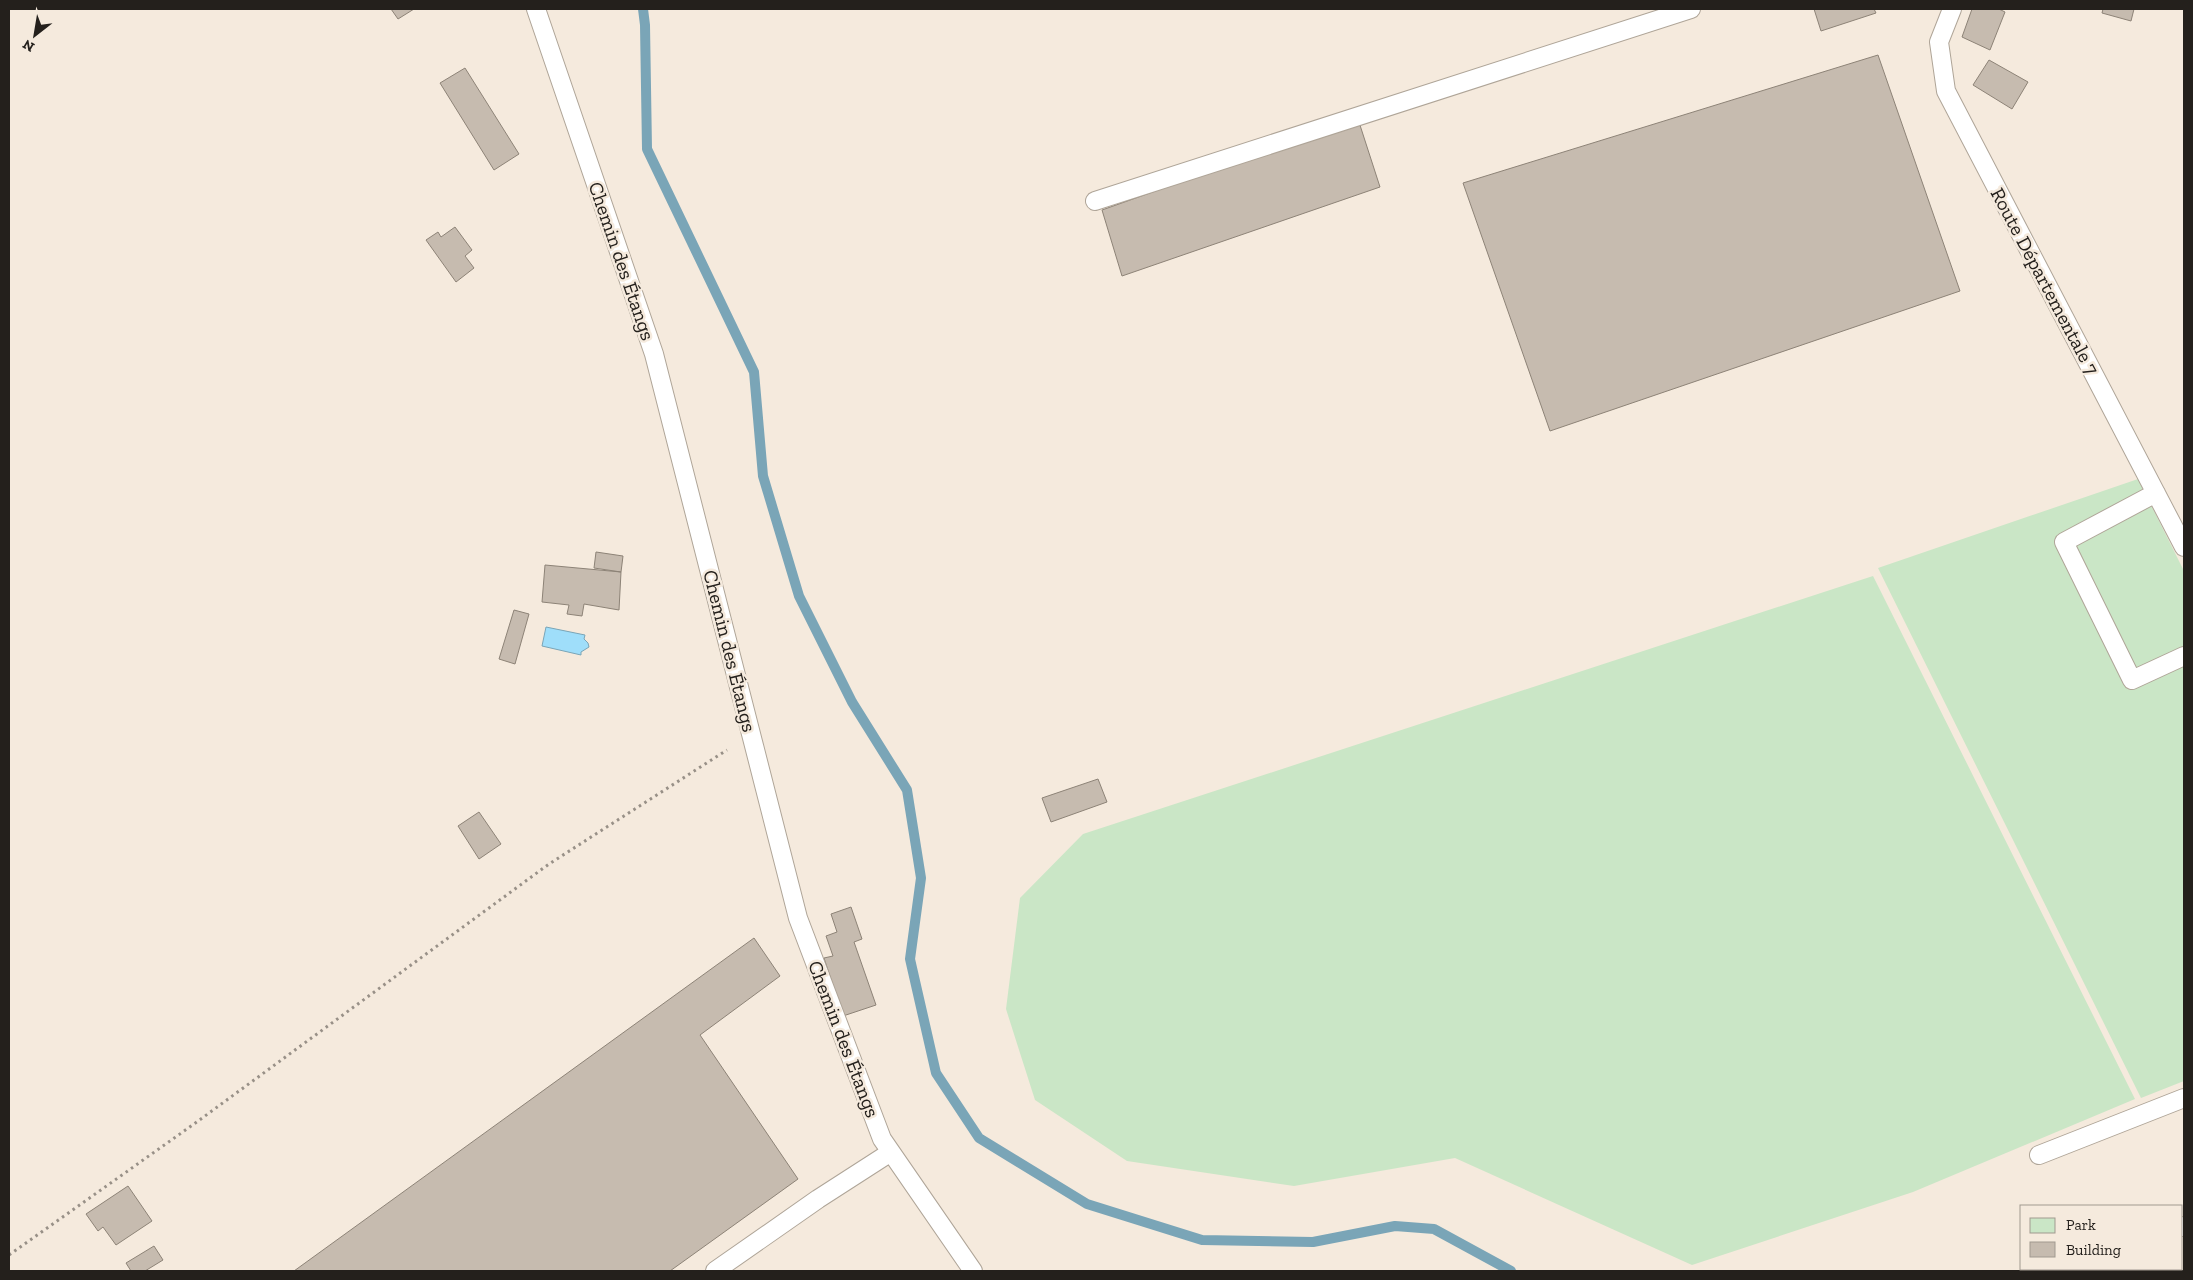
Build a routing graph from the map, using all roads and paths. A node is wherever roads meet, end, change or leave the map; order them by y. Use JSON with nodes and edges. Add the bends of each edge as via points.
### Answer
{"nodes":[{"id":1,"x":536,"y":9,"type":"edge"},
{"id":2,"x":1691,"y":9,"type":"edge"},
{"id":3,"x":1952,"y":9,"type":"edge"},
{"id":4,"x":1094,"y":201,"type":"dead end"},
{"id":5,"x":2156,"y":493,"type":"junction"},
{"id":6,"x":2184,"y":547,"type":"edge"},
{"id":7,"x":2184,"y":656,"type":"edge"},
{"id":8,"x":751,"y":735,"type":"junction"},
{"id":9,"x":2184,"y":1098,"type":"edge"},
{"id":10,"x":891,"y":1152,"type":"junction"},
{"id":11,"x":2038,"y":1155,"type":"dead end"},
{"id":12,"x":9,"y":1255,"type":"edge"},
{"id":13,"x":715,"y":1271,"type":"edge"},
{"id":14,"x":972,"y":1271,"type":"edge"}],
"edges":[{"from":1,"to":8,"type":"lane","name":"Chemin des Étangs","via":[[654,354]]},
{"from":2,"to":4,"type":"lane"},
{"from":3,"to":5,"type":"lane","name":"Route Départementale 7","via":[[1939,42],[1946,91]]},
{"from":5,"to":6,"type":"lane","name":"Route Départementale 7"},
{"from":5,"to":7,"type":"lane","via":[[2064,542],[2132,680]]},
{"from":8,"to":10,"type":"lane","name":"Chemin des Étangs","via":[[798,918],[882,1139]]},
{"from":8,"to":12,"type":"path","via":[[549,864]]},
{"from":9,"to":11,"type":"lane"},
{"from":10,"to":13,"type":"lane"},
{"from":10,"to":14,"type":"lane","name":"Chemin des Étangs"}]}
